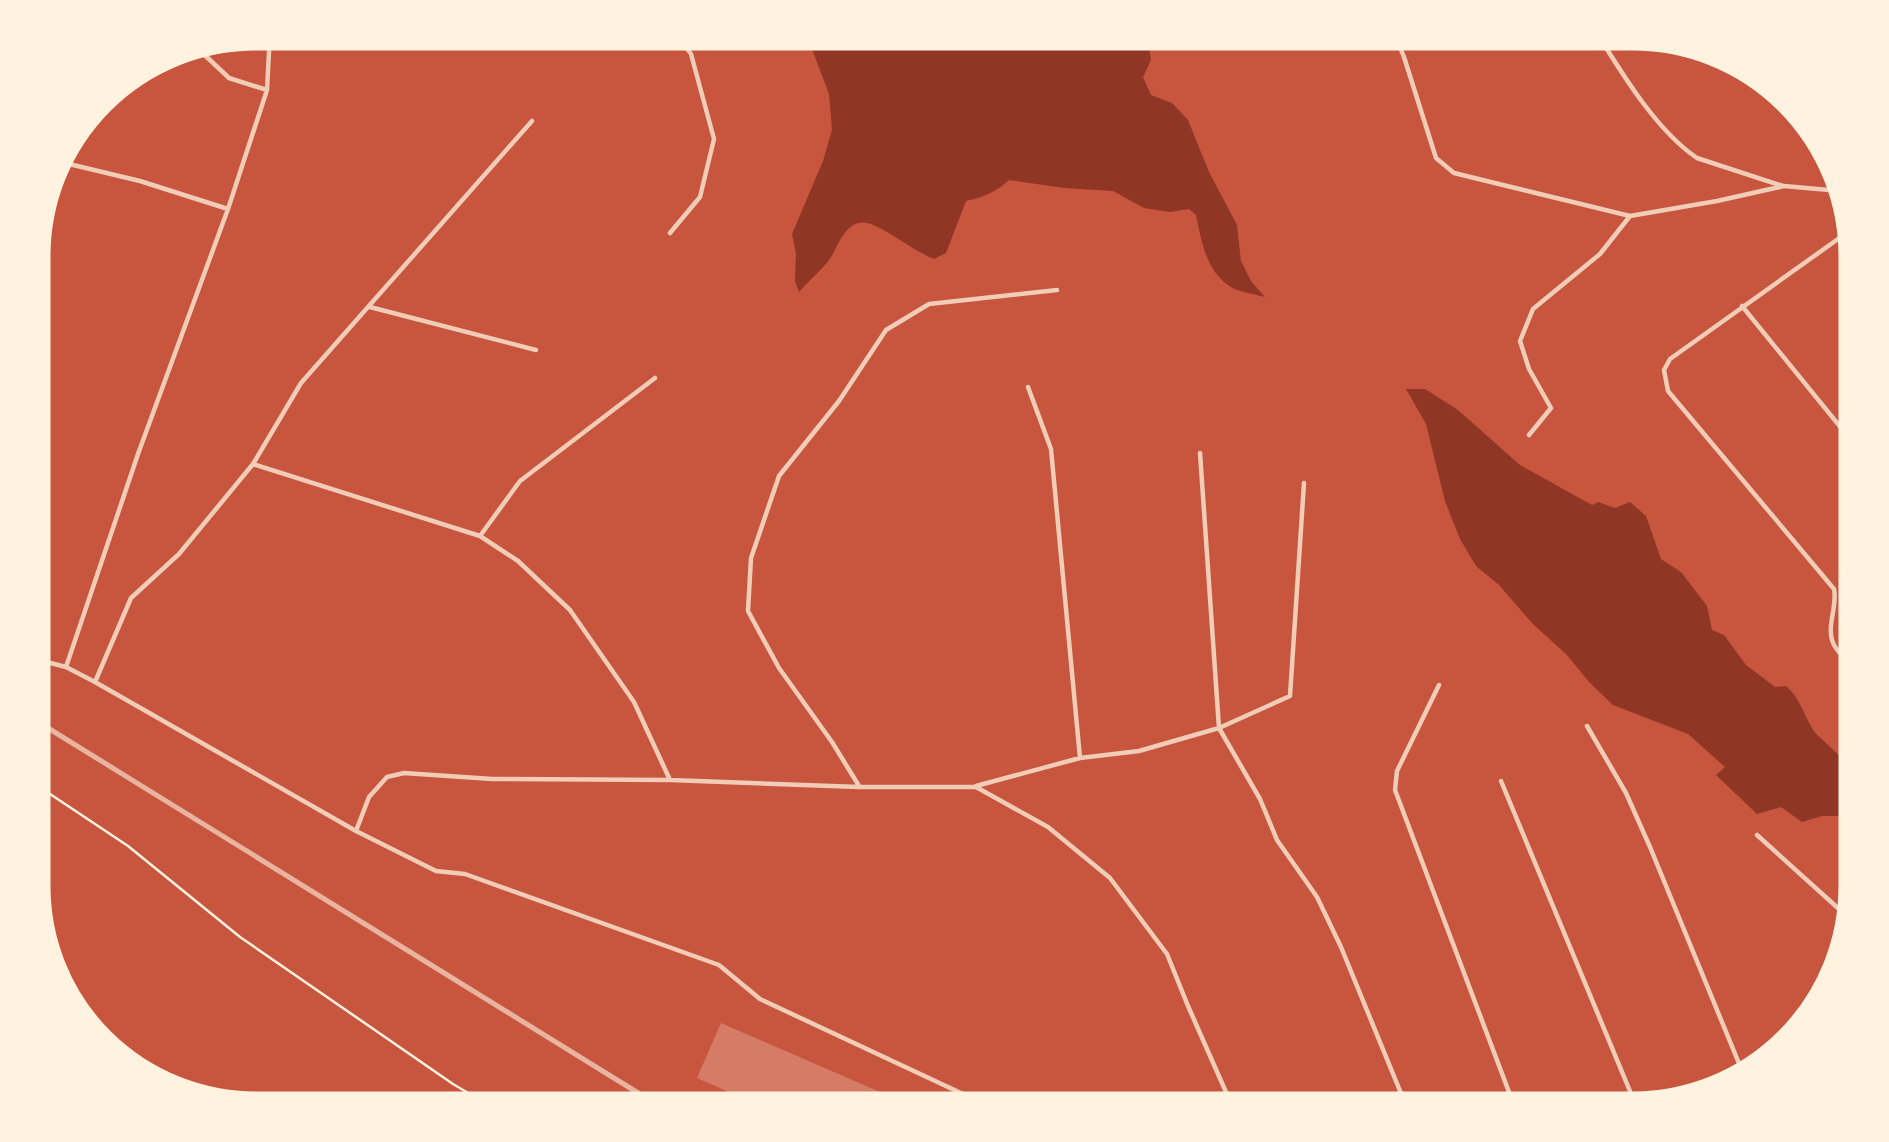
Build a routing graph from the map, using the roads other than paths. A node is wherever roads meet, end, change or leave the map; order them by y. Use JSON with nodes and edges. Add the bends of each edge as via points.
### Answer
{"nodes":[{"id":1,"x":269,"y":45,"type":"edge"},
{"id":2,"x":684,"y":45,"type":"edge"},
{"id":3,"x":1399,"y":45,"type":"edge"},
{"id":4,"x":1605,"y":45,"type":"edge"},
{"id":5,"x":202,"y":53,"type":"edge"},
{"id":6,"x":267,"y":90,"type":"junction"},
{"id":7,"x":532,"y":121,"type":"dead end"},
{"id":8,"x":68,"y":163,"type":"edge"},
{"id":9,"x":1784,"y":186,"type":"junction"},
{"id":10,"x":1832,"y":190,"type":"edge"},
{"id":11,"x":228,"y":209,"type":"junction"},
{"id":12,"x":1630,"y":216,"type":"junction"},
{"id":13,"x":670,"y":233,"type":"dead end"},
{"id":14,"x":1843,"y":236,"type":"edge"},
{"id":15,"x":1057,"y":290,"type":"dead end"},
{"id":16,"x":1742,"y":306,"type":"junction"},
{"id":17,"x":370,"y":307,"type":"junction"},
{"id":18,"x":536,"y":350,"type":"dead end"},
{"id":19,"x":655,"y":377,"type":"dead end"},
{"id":20,"x":1028,"y":387,"type":"dead end"},
{"id":21,"x":1843,"y":430,"type":"edge"},
{"id":22,"x":1529,"y":435,"type":"dead end"},
{"id":23,"x":1200,"y":453,"type":"dead end"},
{"id":24,"x":253,"y":464,"type":"junction"},
{"id":25,"x":1304,"y":483,"type":"dead end"},
{"id":26,"x":480,"y":536,"type":"junction"},
{"id":27,"x":1843,"y":656,"type":"edge"},
{"id":28,"x":45,"y":662,"type":"edge"},
{"id":29,"x":66,"y":667,"type":"junction"},
{"id":30,"x":95,"y":682,"type":"junction"},
{"id":31,"x":1439,"y":685,"type":"dead end"},
{"id":32,"x":1587,"y":726,"type":"dead end"},
{"id":33,"x":1219,"y":728,"type":"junction"},
{"id":34,"x":1080,"y":758,"type":"junction"},
{"id":35,"x":670,"y":780,"type":"junction"},
{"id":36,"x":1501,"y":781,"type":"dead end"},
{"id":37,"x":859,"y":787,"type":"junction"},
{"id":38,"x":976,"y":787,"type":"junction"},
{"id":39,"x":356,"y":831,"type":"junction"},
{"id":40,"x":1757,"y":835,"type":"dead end"},
{"id":41,"x":1842,"y":912,"type":"edge"},
{"id":42,"x":1740,"y":1067,"type":"edge"},
{"id":43,"x":969,"y":1096,"type":"edge"},
{"id":44,"x":1228,"y":1096,"type":"edge"},
{"id":45,"x":1403,"y":1096,"type":"edge"},
{"id":46,"x":1510,"y":1096,"type":"edge"},
{"id":47,"x":1632,"y":1096,"type":"edge"}],
"edges":[{"from":1,"to":6,"type":"lane"},
{"from":2,"to":13,"type":"lane","via":[[691,54],[713,139],[700,197]]},
{"from":3,"to":12,"type":"lane","via":[[1436,158],[1454,173]]},
{"from":4,"to":9,"type":"lane","via":[[1686,150],[1697,158]]},
{"from":5,"to":6,"type":"lane","via":[[229,78]]},
{"from":6,"to":11,"type":"lane"},
{"from":7,"to":17,"type":"lane"},
{"from":8,"to":11,"type":"lane"},
{"from":9,"to":10,"type":"lane"},
{"from":9,"to":12,"type":"lane"},
{"from":11,"to":29,"type":"lane"},
{"from":12,"to":22,"type":"lane","via":[[1600,254],[1533,309],[1520,341],[1529,369],[1551,408]]},
{"from":14,"to":16,"type":"lane"},
{"from":15,"to":37,"type":"lane","via":[[929,304],[886,330],[839,401],[779,477],[751,558],[748,611],[779,668]]},
{"from":16,"to":21,"type":"lane"},
{"from":16,"to":27,"type":"lane","via":[[1670,359],[1664,370],[1668,391],[1833,589],[1831,631]]},
{"from":17,"to":18,"type":"lane"},
{"from":17,"to":24,"type":"lane","via":[[301,383]]},
{"from":19,"to":26,"type":"lane","via":[[520,481]]},
{"from":20,"to":34,"type":"lane","via":[[1051,449]]},
{"from":23,"to":33,"type":"lane"},
{"from":24,"to":26,"type":"lane"},
{"from":24,"to":30,"type":"lane","via":[[179,554],[131,598]]},
{"from":25,"to":33,"type":"lane","via":[[1290,696]]},
{"from":26,"to":35,"type":"lane","via":[[518,561],[570,610],[634,702]]},
{"from":28,"to":29,"type":"lane"},
{"from":29,"to":30,"type":"lane"},
{"from":30,"to":39,"type":"lane"},
{"from":31,"to":46,"type":"lane","via":[[1397,771],[1395,789]]},
{"from":32,"to":42,"type":"lane","via":[[1626,793]]},
{"from":33,"to":34,"type":"lane","via":[[1139,751]]},
{"from":33,"to":45,"type":"lane","via":[[1261,799],[1277,840],[1317,897]]},
{"from":34,"to":38,"type":"lane"},
{"from":35,"to":37,"type":"lane"},
{"from":35,"to":39,"type":"lane","via":[[492,779],[404,773],[387,777],[369,797]]},
{"from":36,"to":47,"type":"lane"},
{"from":37,"to":38,"type":"lane"},
{"from":38,"to":44,"type":"lane","via":[[1048,827],[1110,878],[1167,954]]},
{"from":39,"to":43,"type":"lane","via":[[436,871],[465,874],[719,965],[760,999]]},
{"from":40,"to":41,"type":"lane"}]}
